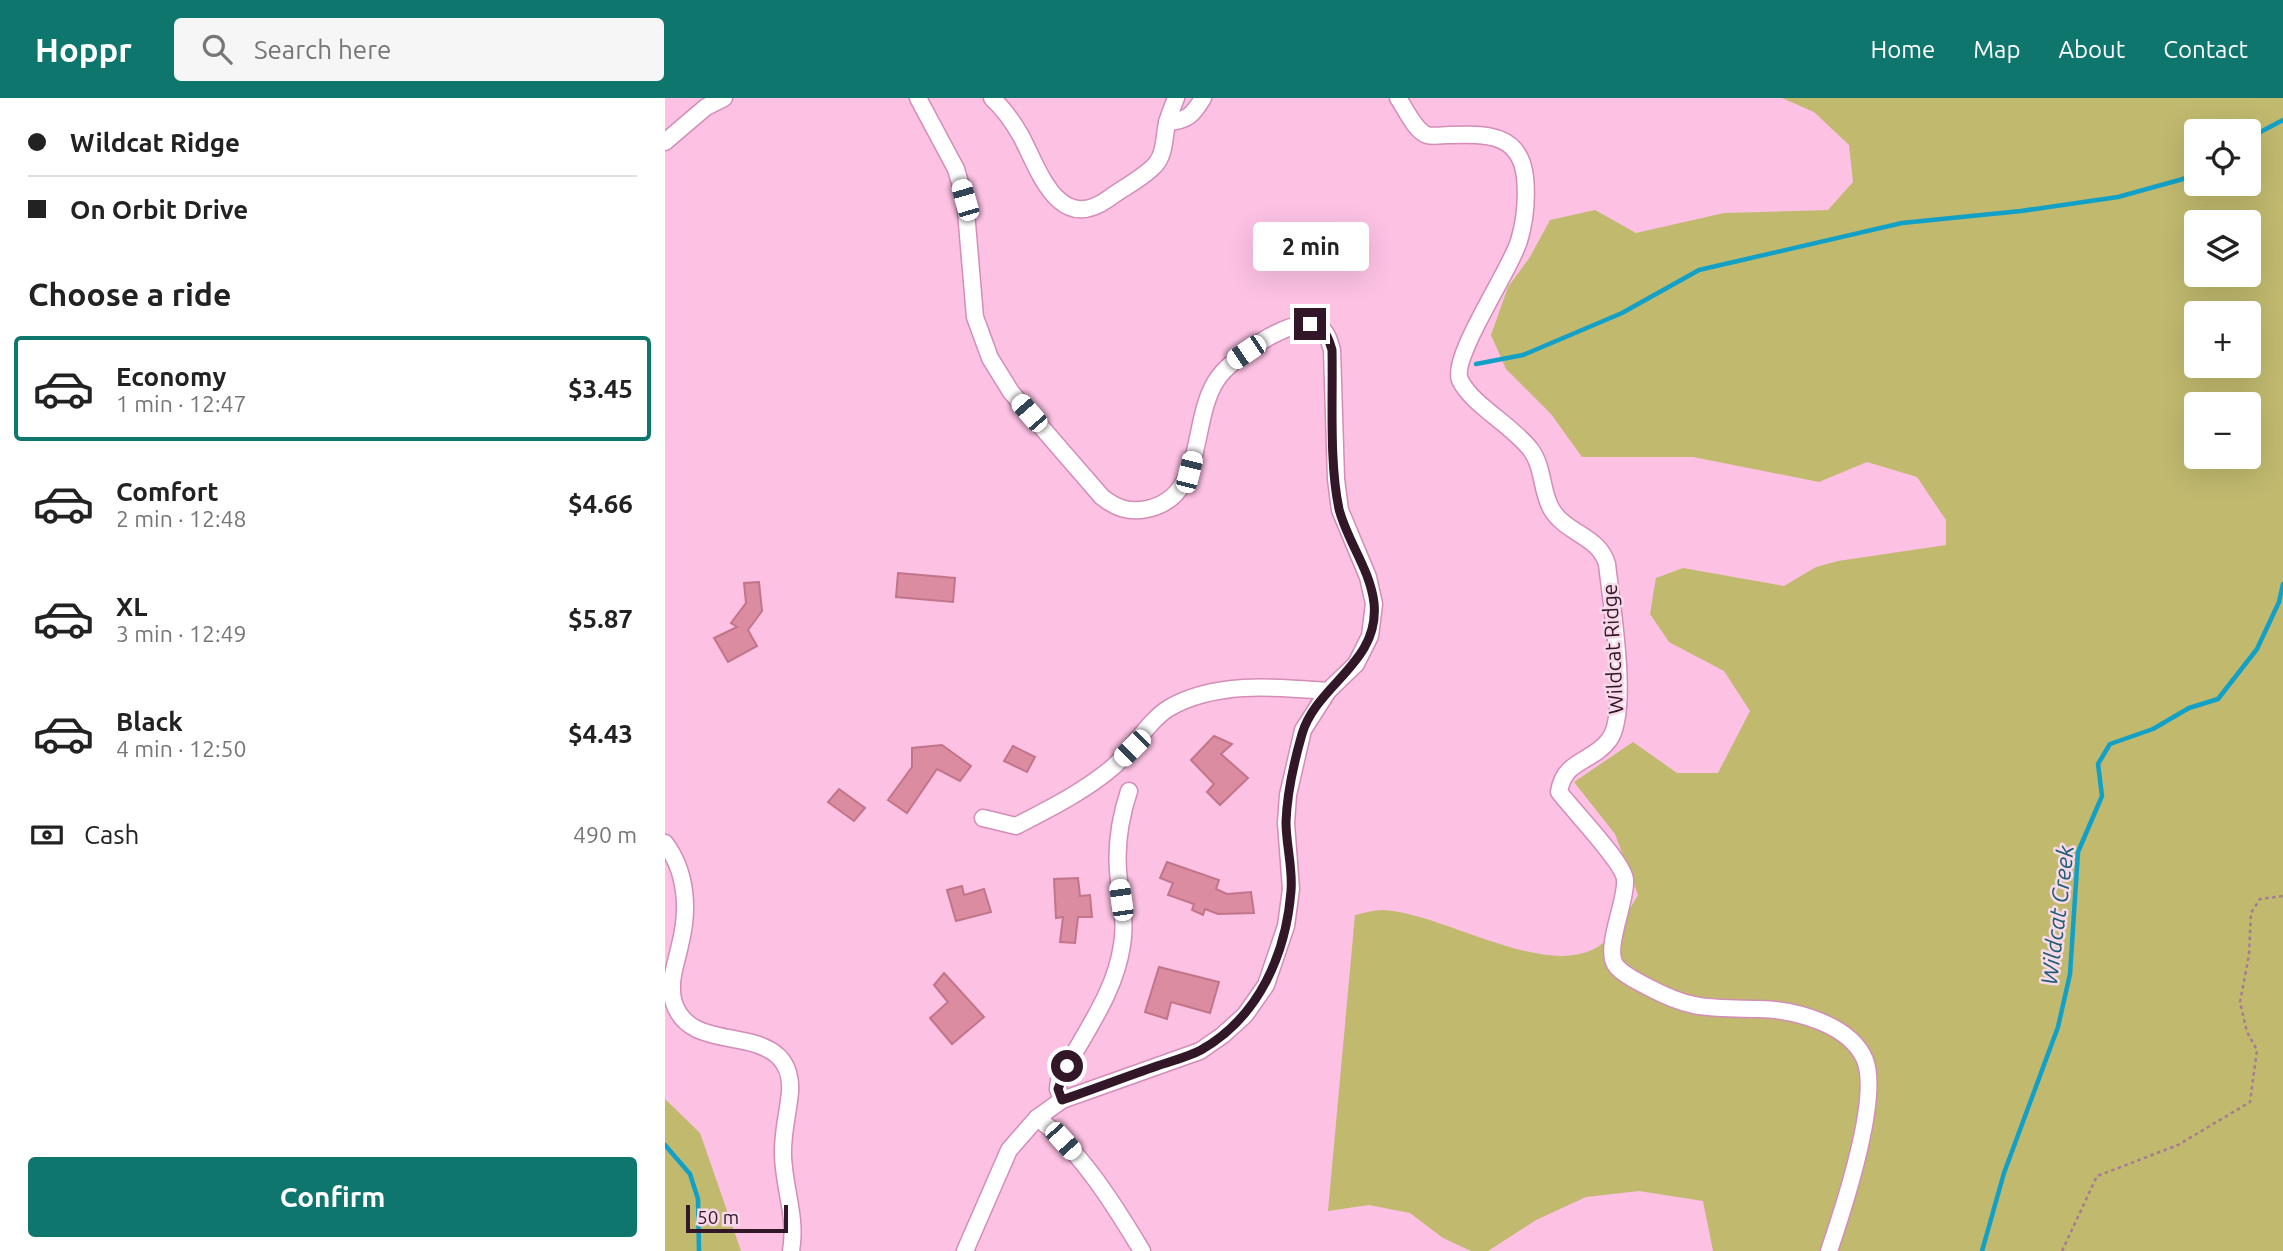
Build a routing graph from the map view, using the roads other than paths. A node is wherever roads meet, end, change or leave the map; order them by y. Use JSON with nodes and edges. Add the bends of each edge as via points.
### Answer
{"nodes":[{"id":1,"x":724,"y":98,"type":"edge"},
{"id":2,"x":918,"y":98,"type":"edge"},
{"id":3,"x":992,"y":98,"type":"edge"},
{"id":4,"x":1176,"y":98,"type":"edge"},
{"id":5,"x":1203,"y":98,"type":"edge"},
{"id":6,"x":1398,"y":98,"type":"edge"},
{"id":7,"x":1167,"y":122,"type":"junction"},
{"id":8,"x":665,"y":142,"type":"edge"},
{"id":9,"x":1328,"y":691,"type":"junction"},
{"id":10,"x":1129,"y":791,"type":"dead end"},
{"id":11,"x":983,"y":818,"type":"dead end"},
{"id":12,"x":665,"y":843,"type":"edge"},
{"id":13,"x":1062,"y":1100,"type":"junction"},
{"id":14,"x":1037,"y":1118,"type":"junction"},
{"id":15,"x":792,"y":1251,"type":"edge"},
{"id":16,"x":965,"y":1251,"type":"edge"},
{"id":17,"x":1142,"y":1251,"type":"edge"},
{"id":18,"x":1829,"y":1251,"type":"edge"}],
"edges":[{"from":1,"to":8,"type":"street","via":[[706,107]]},
{"from":2,"to":9,"type":"street","via":[[956,169],[965,200],[975,317],[990,358],[1011,392],[1113,505],[1140,510],[1162,506],[1175,497],[1189,472],[1209,394],[1233,361],[1294,326],[1319,326],[1328,335],[1340,510],[1368,577],[1374,604],[1370,636],[1356,664]]},
{"from":3,"to":7,"type":"street","via":[[1021,137],[1052,193],[1079,210],[1094,209],[1155,165],[1163,150]]},
{"from":4,"to":7,"type":"street"},
{"from":5,"to":7,"type":"street","via":[[1191,116]]},
{"from":6,"to":18,"type":"street","name":"Wildcat Ridge","via":[[1427,135],[1486,135],[1507,141],[1525,175],[1518,243],[1465,348],[1458,373],[1474,398],[1514,429],[1531,450],[1552,510],[1597,545],[1607,564],[1619,714],[1609,741],[1566,771],[1559,792],[1623,869],[1624,891],[1610,956],[1630,977],[1696,1007],[1793,1014],[1819,1021],[1857,1046],[1868,1078],[1864,1127]]},
{"from":9,"to":11,"type":"street","via":[[1281,687],[1196,695],[1166,710],[1112,768],[1047,810],[1016,826]]},
{"from":9,"to":13,"type":"street","via":[[1303,730],[1288,795],[1291,889],[1286,926],[1266,985],[1245,1015],[1200,1051]]},
{"from":10,"to":13,"type":"street","via":[[1117,841],[1122,947],[1113,981],[1059,1081]]},
{"from":12,"to":15,"type":"street","via":[[678,864],[685,896],[673,977],[677,1008],[695,1028],[770,1050],[787,1070],[790,1093],[783,1159]]},
{"from":13,"to":14,"type":"street"},
{"from":14,"to":16,"type":"street","via":[[1009,1150]]},
{"from":14,"to":17,"type":"street","via":[[1073,1152]]}]}
